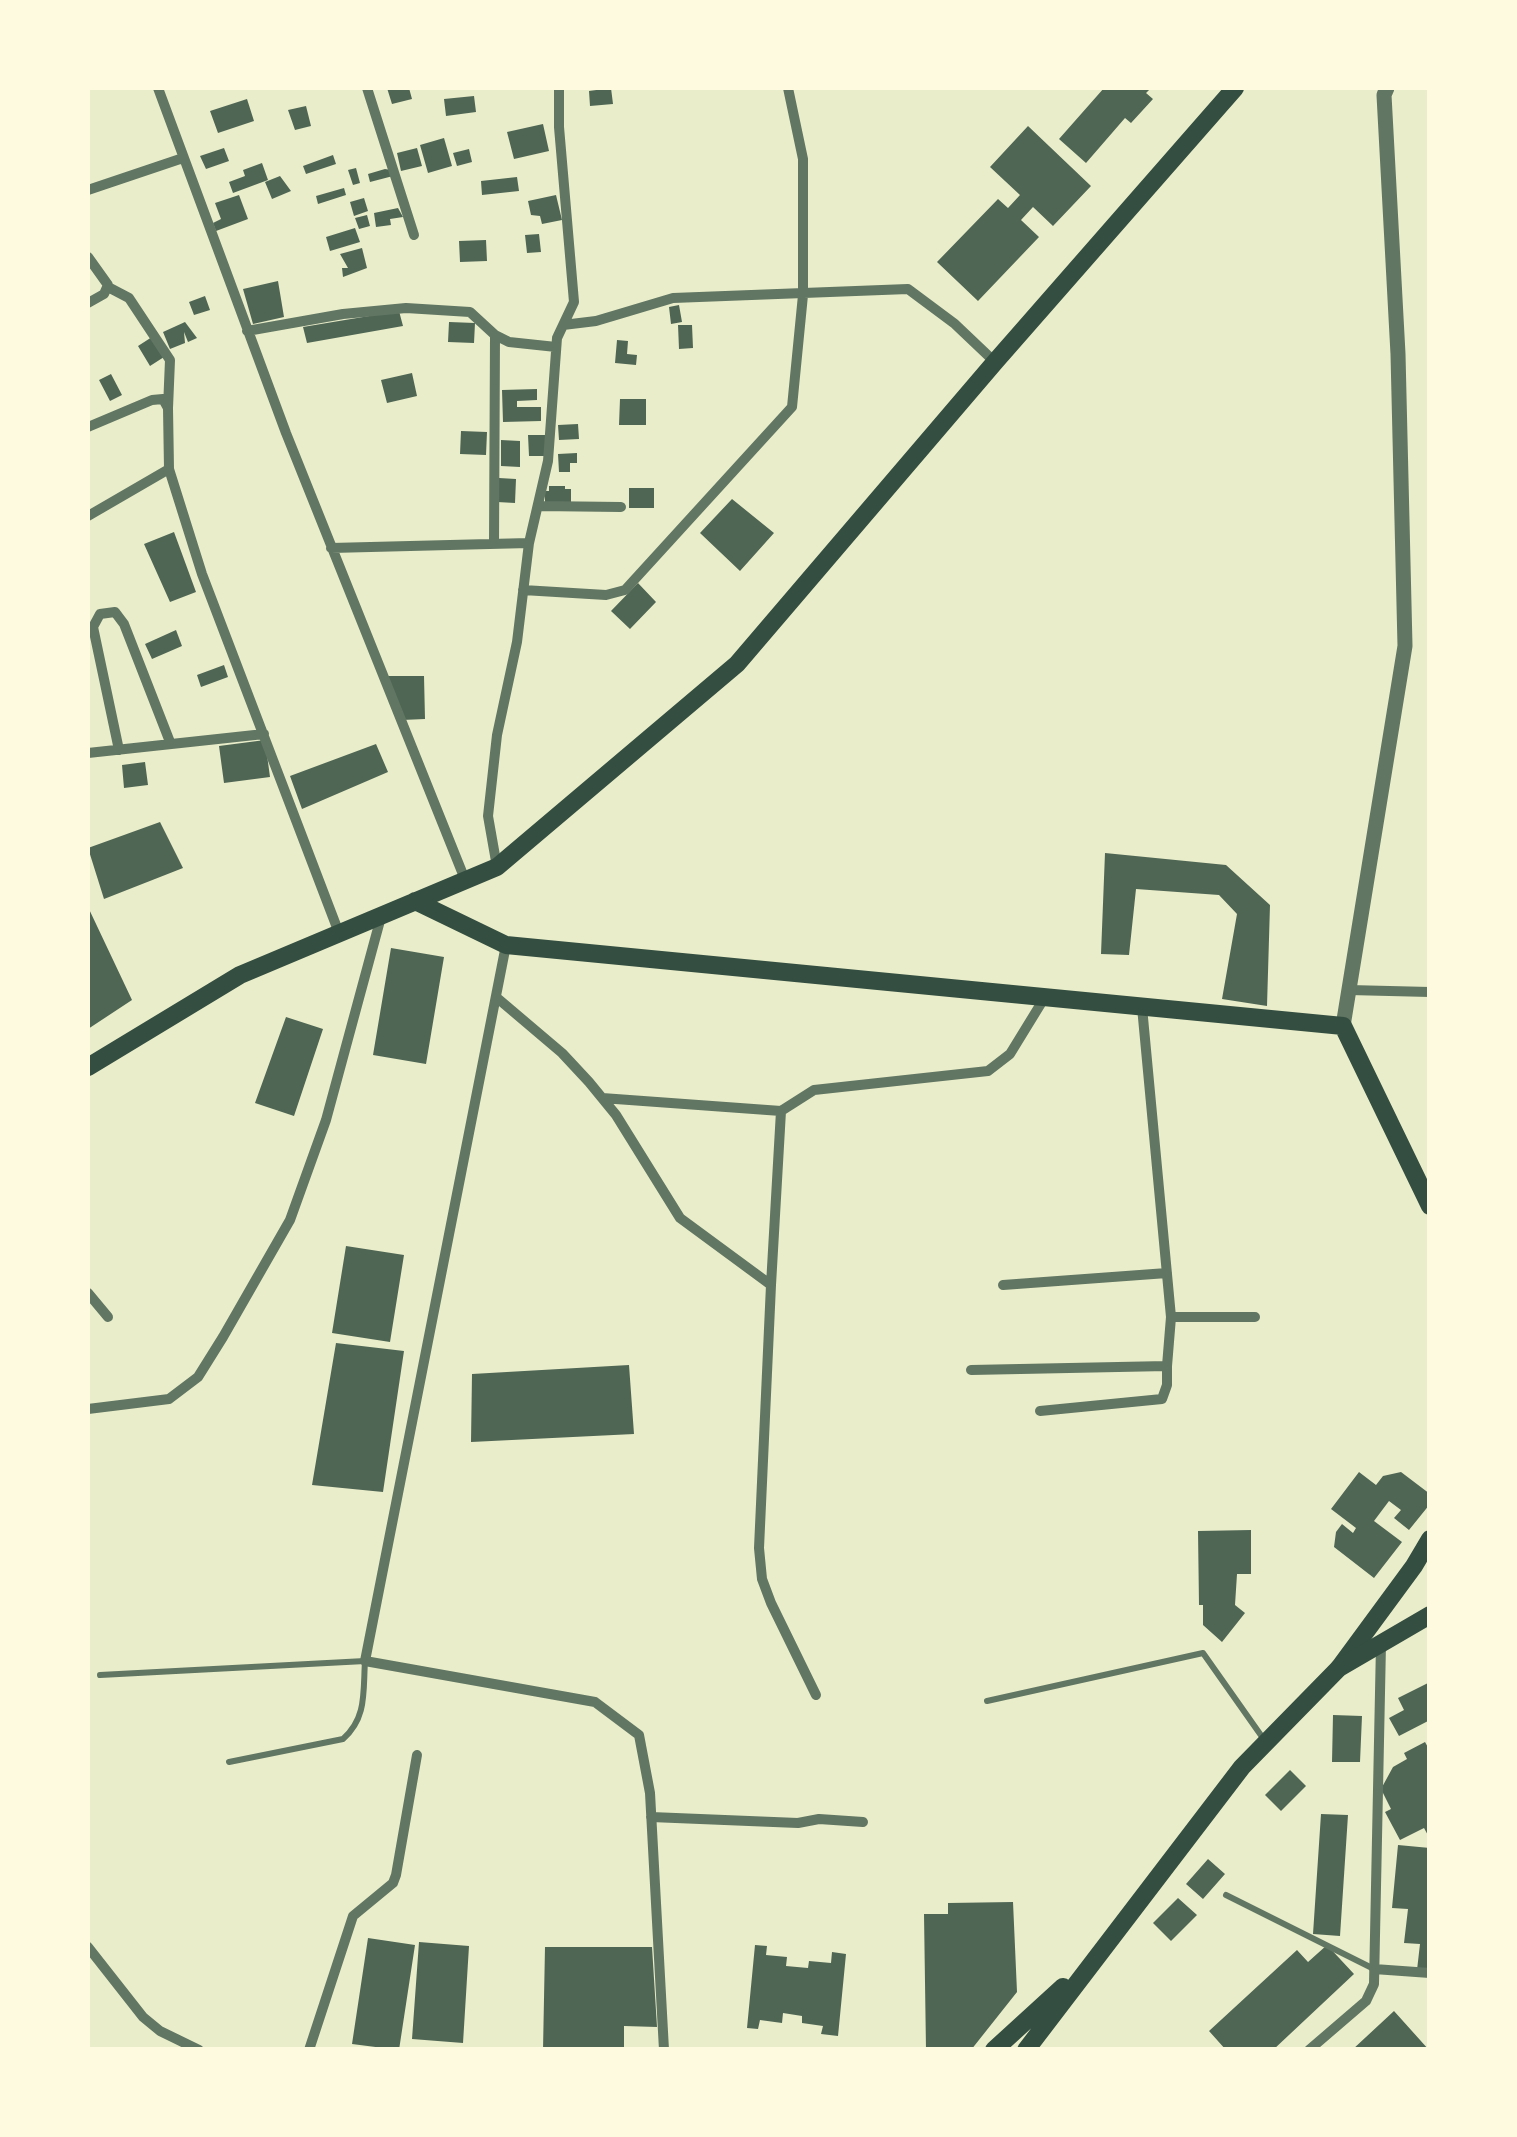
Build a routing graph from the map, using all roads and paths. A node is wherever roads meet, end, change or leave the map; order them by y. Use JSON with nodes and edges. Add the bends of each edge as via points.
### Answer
{"nodes":[{"id":1,"x":158,"y":88,"type":"edge"},
{"id":2,"x":367,"y":88,"type":"edge"},
{"id":3,"x":559,"y":88,"type":"edge"},
{"id":4,"x":788,"y":88,"type":"edge"},
{"id":5,"x":1235,"y":88,"type":"edge"},
{"id":6,"x":1387,"y":88,"type":"edge"},
{"id":7,"x":183,"y":158,"type":"junction"},
{"id":8,"x":88,"y":190,"type":"edge"},
{"id":9,"x":414,"y":236,"type":"dead end"},
{"id":10,"x":88,"y":259,"type":"edge"},
{"id":11,"x":108,"y":287,"type":"junction"},
{"id":12,"x":803,"y":295,"type":"junction"},
{"id":13,"x":88,"y":303,"type":"edge"},
{"id":14,"x":563,"y":325,"type":"junction"},
{"id":15,"x":246,"y":331,"type":"junction"},
{"id":16,"x":495,"y":334,"type":"junction"},
{"id":17,"x":556,"y":347,"type":"junction"},
{"id":18,"x":995,"y":362,"type":"junction"},
{"id":19,"x":168,"y":408,"type":"junction"},
{"id":20,"x":88,"y":428,"type":"edge"},
{"id":21,"x":169,"y":469,"type":"junction"},
{"id":22,"x":538,"y":506,"type":"junction"},
{"id":23,"x":621,"y":507,"type":"dead end"},
{"id":24,"x":88,"y":516,"type":"edge"},
{"id":25,"x":529,"y":543,"type":"junction"},
{"id":26,"x":494,"y":544,"type":"junction"},
{"id":27,"x":331,"y":548,"type":"junction"},
{"id":28,"x":523,"y":590,"type":"junction"},
{"id":29,"x":264,"y":734,"type":"junction"},
{"id":30,"x":170,"y":742,"type":"junction"},
{"id":31,"x":119,"y":750,"type":"junction"},
{"id":32,"x":88,"y":753,"type":"edge"},
{"id":33,"x":497,"y":867,"type":"junction"},
{"id":34,"x":466,"y":882,"type":"junction"},
{"id":35,"x":415,"y":902,"type":"junction"},
{"id":36,"x":382,"y":916,"type":"junction"},
{"id":37,"x":339,"y":934,"type":"junction"},
{"id":38,"x":506,"y":945,"type":"junction"},
{"id":39,"x":1349,"y":990,"type":"junction"},
{"id":40,"x":1430,"y":992,"type":"edge"},
{"id":41,"x":496,"y":997,"type":"junction"},
{"id":42,"x":1044,"y":998,"type":"junction"},
{"id":43,"x":1142,"y":1007,"type":"junction"},
{"id":44,"x":1343,"y":1026,"type":"junction"},
{"id":45,"x":88,"y":1067,"type":"edge"},
{"id":46,"x":602,"y":1098,"type":"junction"},
{"id":47,"x":781,"y":1111,"type":"junction"},
{"id":48,"x":1430,"y":1206,"type":"edge"},
{"id":49,"x":1167,"y":1273,"type":"junction"},
{"id":50,"x":771,"y":1285,"type":"junction"},
{"id":51,"x":1002,"y":1285,"type":"dead end"},
{"id":52,"x":88,"y":1293,"type":"edge"},
{"id":53,"x":108,"y":1317,"type":"dead end"},
{"id":54,"x":1172,"y":1317,"type":"junction"},
{"id":55,"x":1255,"y":1317,"type":"dead end"},
{"id":56,"x":1167,"y":1365,"type":"junction"},
{"id":57,"x":971,"y":1370,"type":"dead end"},
{"id":58,"x":88,"y":1408,"type":"edge"},
{"id":59,"x":1040,"y":1411,"type":"dead end"},
{"id":60,"x":1430,"y":1539,"type":"edge"},
{"id":61,"x":1430,"y":1615,"type":"edge"},
{"id":62,"x":1381,"y":1644,"type":"junction"},
{"id":63,"x":364,"y":1662,"type":"junction"},
{"id":64,"x":1339,"y":1668,"type":"junction"},
{"id":65,"x":100,"y":1676,"type":"dead end"},
{"id":66,"x":816,"y":1695,"type":"dead end"},
{"id":67,"x":987,"y":1701,"type":"dead end"},
{"id":68,"x":1266,"y":1743,"type":"junction"},
{"id":69,"x":417,"y":1755,"type":"dead end"},
{"id":70,"x":229,"y":1762,"type":"dead end"},
{"id":71,"x":652,"y":1816,"type":"junction"},
{"id":72,"x":863,"y":1822,"type":"dead end"},
{"id":73,"x":1226,"y":1895,"type":"dead end"},
{"id":74,"x":88,"y":1947,"type":"edge"},
{"id":75,"x":1097,"y":1956,"type":"junction"},
{"id":76,"x":1374,"y":1969,"type":"junction"},
{"id":77,"x":1430,"y":1972,"type":"edge"},
{"id":78,"x":160,"y":2031,"type":"junction"},
{"id":79,"x":171,"y":2050,"type":"edge"},
{"id":80,"x":199,"y":2050,"type":"edge"},
{"id":81,"x":310,"y":2050,"type":"edge"},
{"id":82,"x":664,"y":2050,"type":"edge"},
{"id":83,"x":994,"y":2050,"type":"edge"},
{"id":84,"x":1026,"y":2050,"type":"edge"},
{"id":85,"x":1309,"y":2050,"type":"edge"}],
"edges":[{"from":1,"to":7,"type":"street"},
{"from":2,"to":9,"type":"street"},
{"from":3,"to":14,"type":"street","via":[[574,302]]},
{"from":4,"to":12,"type":"street","via":[[803,159]]},
{"from":5,"to":18,"type":"main road"},
{"from":6,"to":39,"type":"street","via":[[1405,646]]},
{"from":7,"to":8,"type":"street"},
{"from":7,"to":15,"type":"street"},
{"from":10,"to":11,"type":"street"},
{"from":11,"to":13,"type":"street"},
{"from":11,"to":19,"type":"street","via":[[129,298],[170,360]]},
{"from":12,"to":14,"type":"street","via":[[673,298]]},
{"from":12,"to":18,"type":"street","via":[[908,290]]},
{"from":12,"to":28,"type":"street","via":[[792,407],[625,590],[606,596]]},
{"from":14,"to":17,"type":"street"},
{"from":15,"to":16,"type":"street","via":[[406,308],[470,312]]},
{"from":15,"to":27,"type":"street"},
{"from":16,"to":17,"type":"street"},
{"from":16,"to":26,"type":"street"},
{"from":17,"to":22,"type":"street"},
{"from":18,"to":33,"type":"main road","via":[[738,664]]},
{"from":19,"to":20,"type":"street","via":[[162,399],[152,400]]},
{"from":19,"to":21,"type":"street"},
{"from":21,"to":24,"type":"street"},
{"from":21,"to":29,"type":"street"},
{"from":22,"to":23,"type":"street"},
{"from":22,"to":25,"type":"street"},
{"from":25,"to":26,"type":"street"},
{"from":25,"to":28,"type":"street"},
{"from":26,"to":27,"type":"street"},
{"from":27,"to":34,"type":"street"},
{"from":28,"to":33,"type":"street","via":[[488,816]]},
{"from":29,"to":30,"type":"street"},
{"from":29,"to":37,"type":"street"},
{"from":30,"to":31,"type":"street"},
{"from":30,"to":31,"type":"street","via":[[124,624],[107,612],[93,627]]},
{"from":31,"to":32,"type":"street"},
{"from":33,"to":34,"type":"main road"},
{"from":34,"to":35,"type":"main road"},
{"from":35,"to":36,"type":"main road"},
{"from":35,"to":38,"type":"main road"},
{"from":36,"to":37,"type":"main road"},
{"from":36,"to":58,"type":"street","via":[[326,1120],[290,1220],[223,1337],[198,1377],[169,1399]]},
{"from":37,"to":45,"type":"main road","via":[[240,975]]},
{"from":38,"to":41,"type":"street"},
{"from":38,"to":42,"type":"main road"},
{"from":39,"to":40,"type":"street"},
{"from":39,"to":44,"type":"street"},
{"from":41,"to":46,"type":"street"},
{"from":41,"to":63,"type":"street"},
{"from":42,"to":43,"type":"main road"},
{"from":42,"to":47,"type":"street","via":[[1010,1054],[988,1071],[814,1090]]},
{"from":43,"to":44,"type":"main road"},
{"from":43,"to":49,"type":"street"},
{"from":44,"to":48,"type":"main road"},
{"from":46,"to":47,"type":"street"},
{"from":46,"to":50,"type":"street","via":[[680,1218]]},
{"from":47,"to":50,"type":"street"},
{"from":49,"to":51,"type":"street"},
{"from":49,"to":54,"type":"street"},
{"from":50,"to":66,"type":"street","via":[[762,1579]]},
{"from":52,"to":53,"type":"street"},
{"from":54,"to":55,"type":"street"},
{"from":54,"to":56,"type":"street"},
{"from":56,"to":57,"type":"street"},
{"from":56,"to":59,"type":"street","via":[[1162,1399]]},
{"from":60,"to":64,"type":"main road"},
{"from":61,"to":62,"type":"main road"},
{"from":62,"to":64,"type":"main road"},
{"from":62,"to":76,"type":"street"},
{"from":63,"to":65,"type":"lane"},
{"from":63,"to":70,"type":"lane","via":[[358,1726],[343,1739]]},
{"from":63,"to":71,"type":"street","via":[[595,1702],[639,1736]]},
{"from":64,"to":68,"type":"main road"},
{"from":67,"to":68,"type":"lane","via":[[1202,1653]]},
{"from":68,"to":75,"type":"main road"},
{"from":69,"to":81,"type":"street","via":[[396,1876],[353,1916]]},
{"from":71,"to":72,"type":"street"},
{"from":71,"to":82,"type":"street"},
{"from":73,"to":76,"type":"lane"},
{"from":74,"to":78,"type":"street"},
{"from":75,"to":83,"type":"main road"},
{"from":75,"to":84,"type":"main road"},
{"from":76,"to":77,"type":"street"},
{"from":76,"to":85,"type":"street","via":[[1366,2001]]},
{"from":78,"to":79,"type":"street"},
{"from":78,"to":80,"type":"street"}]}
